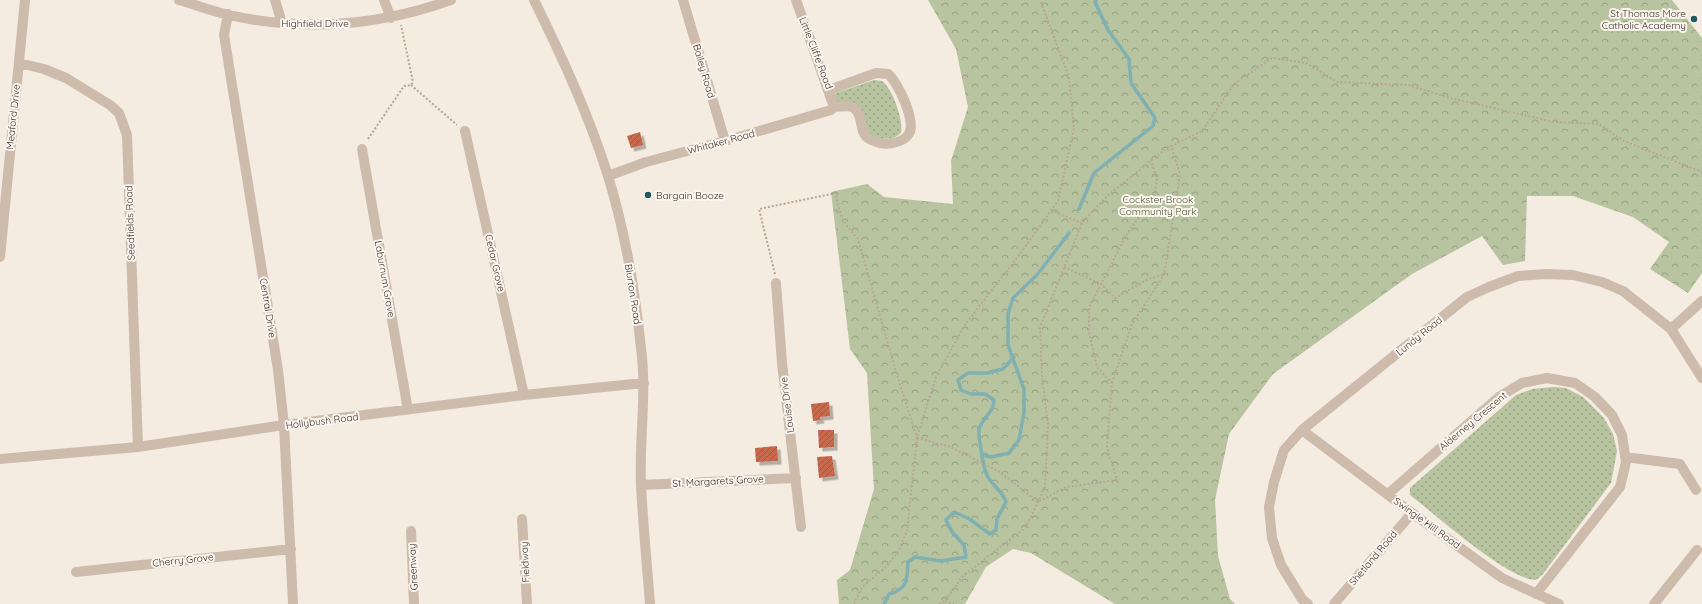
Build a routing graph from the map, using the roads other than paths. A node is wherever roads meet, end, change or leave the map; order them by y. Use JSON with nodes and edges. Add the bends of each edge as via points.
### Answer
{"nodes":[{"id":1,"x":25,"y":0,"type":"edge"},
{"id":2,"x":179,"y":0,"type":"edge"},
{"id":3,"x":275,"y":0,"type":"edge"},
{"id":4,"x":384,"y":0,"type":"edge"},
{"id":5,"x":452,"y":0,"type":"edge"},
{"id":6,"x":534,"y":0,"type":"edge"},
{"id":7,"x":683,"y":0,"type":"edge"},
{"id":8,"x":796,"y":0,"type":"edge"},
{"id":9,"x":228,"y":14,"type":"junction"},
{"id":10,"x":395,"y":17,"type":"junction"},
{"id":11,"x":282,"y":23,"type":"junction"},
{"id":12,"x":19,"y":63,"type":"junction"},
{"id":13,"x":829,"y":90,"type":"junction"},
{"id":14,"x":834,"y":107,"type":"junction"},
{"id":15,"x":465,"y":131,"type":"road end"},
{"id":16,"x":725,"y":141,"type":"junction"},
{"id":17,"x":362,"y":149,"type":"road end"},
{"id":18,"x":608,"y":176,"type":"junction"},
{"id":19,"x":0,"y":257,"type":"edge"},
{"id":20,"x":776,"y":283,"type":"road end"},
{"id":21,"x":1702,"y":301,"type":"edge"},
{"id":22,"x":1671,"y":329,"type":"junction"},
{"id":23,"x":1702,"y":378,"type":"edge"},
{"id":24,"x":644,"y":383,"type":"junction"},
{"id":25,"x":524,"y":395,"type":"junction"},
{"id":26,"x":408,"y":410,"type":"junction"},
{"id":27,"x":284,"y":425,"type":"junction"},
{"id":28,"x":1302,"y":430,"type":"junction"},
{"id":29,"x":138,"y":447,"type":"junction"},
{"id":30,"x":1625,"y":457,"type":"junction"},
{"id":31,"x":0,"y":460,"type":"edge"},
{"id":32,"x":796,"y":478,"type":"junction"},
{"id":33,"x":641,"y":485,"type":"junction"},
{"id":34,"x":1696,"y":490,"type":"dead end"},
{"id":35,"x":1388,"y":494,"type":"junction"},
{"id":36,"x":1412,"y":513,"type":"junction"},
{"id":37,"x":522,"y":519,"type":"dead end"},
{"id":38,"x":801,"y":527,"type":"dead end"},
{"id":39,"x":411,"y":531,"type":"dead end"},
{"id":40,"x":291,"y":549,"type":"junction"},
{"id":41,"x":1697,"y":550,"type":"dead end"},
{"id":42,"x":76,"y":572,"type":"dead end"},
{"id":43,"x":1536,"y":594,"type":"junction"},
{"id":44,"x":293,"y":604,"type":"edge"},
{"id":45,"x":414,"y":604,"type":"edge"},
{"id":46,"x":527,"y":604,"type":"edge"},
{"id":47,"x":650,"y":604,"type":"edge"},
{"id":48,"x":1308,"y":604,"type":"edge"},
{"id":49,"x":1334,"y":604,"type":"edge"},
{"id":50,"x":1559,"y":604,"type":"edge"},
{"id":51,"x":1654,"y":604,"type":"edge"}],
"edges":[{"from":1,"to":12,"type":"street","name":"Meaford Drive"},
{"from":2,"to":9,"type":"street","name":"Highfield Drive"},
{"from":3,"to":11,"type":"street"},
{"from":4,"to":10,"type":"street"},
{"from":5,"to":10,"type":"street","name":"Highfield Drive"},
{"from":6,"to":18,"type":"street","name":"Blurton Road","via":[[566,66]]},
{"from":7,"to":16,"type":"street","name":"Bailey Road"},
{"from":8,"to":13,"type":"street","name":"Little Cliffe Road"},
{"from":9,"to":11,"type":"street","name":"Highfield Drive"},
{"from":9,"to":27,"type":"street","name":"Central Drive","via":[[224,35],[277,362]]},
{"from":10,"to":11,"type":"street","name":"Highfield Drive","via":[[339,24]]},
{"from":12,"to":19,"type":"street","name":"Meaford Drive"},
{"from":12,"to":29,"type":"street","name":"Seedfields Road","via":[[66,78],[110,105],[119,113],[127,135]]},
{"from":13,"to":14,"type":"street","name":"Little Cliffe Road"},
{"from":13,"to":14,"type":"street","via":[[876,73],[888,74],[897,85],[909,114],[911,128],[903,140],[891,143],[874,142],[863,134],[858,113],[854,108]]},
{"from":14,"to":16,"type":"street","name":"Whitaker Road"},
{"from":15,"to":25,"type":"street","name":"Cedar Grove"},
{"from":16,"to":18,"type":"street","name":"Whitaker Road","via":[[646,162]]},
{"from":17,"to":26,"type":"street","name":"Laburnum Grove"},
{"from":18,"to":24,"type":"street","name":"Blurton Road","via":[[627,252],[642,348]]},
{"from":20,"to":32,"type":"street","name":"Louise Drive"},
{"from":21,"to":22,"type":"street"},
{"from":22,"to":23,"type":"street","name":"Lundy Road"},
{"from":22,"to":28,"type":"street","name":"Lundy Road","via":[[1623,291],[1602,282],[1573,275],[1518,276],[1467,297]]},
{"from":24,"to":25,"type":"street","name":"Hollybush Road"},
{"from":24,"to":33,"type":"street","name":"Blurton Road"},
{"from":25,"to":26,"type":"street","name":"Hollybush Road"},
{"from":26,"to":27,"type":"street","name":"Hollybush Road"},
{"from":27,"to":29,"type":"street","name":"Hollybush Road"},
{"from":27,"to":40,"type":"street","name":"Central Drive"},
{"from":28,"to":35,"type":"street","name":"Swingle Hill Road"},
{"from":28,"to":48,"type":"street","name":"Lundy Road","via":[[1284,450],[1269,507],[1272,538],[1281,565],[1302,599]]},
{"from":29,"to":31,"type":"street","name":"Hollybush Road"},
{"from":30,"to":34,"type":"street","via":[[1680,464]]},
{"from":30,"to":35,"type":"street","name":"Alderney Crescent","via":[[1622,435],[1612,415],[1595,397],[1575,383],[1547,378],[1522,383],[1499,397]]},
{"from":30,"to":43,"type":"street","name":"Alderney Crescent","via":[[1620,487]]},
{"from":32,"to":33,"type":"street","name":"St. Margarets Grove"},
{"from":32,"to":38,"type":"street","name":"Louise Drive"},
{"from":33,"to":47,"type":"street","name":"Blurton Road"},
{"from":35,"to":36,"type":"street","name":"Swingle Hill Road"},
{"from":36,"to":43,"type":"street","name":"Swingle Hill Road","via":[[1502,578]]},
{"from":36,"to":49,"type":"street","name":"Shetland Road"},
{"from":37,"to":46,"type":"street","name":"Fieldway"},
{"from":39,"to":45,"type":"street","name":"Greenway"},
{"from":40,"to":42,"type":"street","name":"Cherry Grove"},
{"from":40,"to":44,"type":"street","name":"Central Drive"},
{"from":41,"to":51,"type":"street"},
{"from":43,"to":50,"type":"street","name":"Swingle Hill Road"}]}
